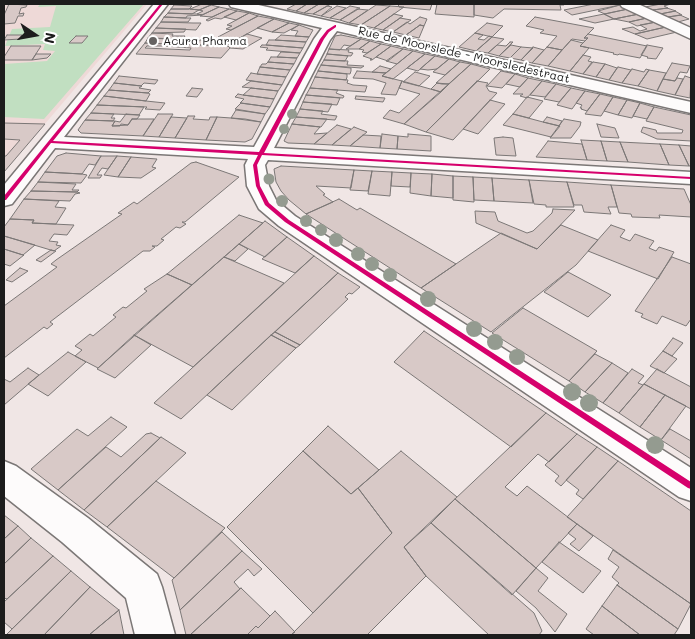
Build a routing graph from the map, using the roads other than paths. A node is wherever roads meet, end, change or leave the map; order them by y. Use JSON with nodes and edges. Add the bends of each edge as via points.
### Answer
{"nodes":[{"id":1,"x":162,"y":4,"type":"edge"},
{"id":2,"x":236,"y":4,"type":"edge"},
{"id":3,"x":627,"y":4,"type":"edge"},
{"id":4,"x":335,"y":26,"type":"junction"},
{"id":5,"x":691,"y":34,"type":"edge"},
{"id":6,"x":691,"y":107,"type":"edge"},
{"id":7,"x":50,"y":142,"type":"junction"},
{"id":8,"x":261,"y":153,"type":"junction"},
{"id":9,"x":691,"y":178,"type":"edge"},
{"id":10,"x":4,"y":199,"type":"edge"},
{"id":11,"x":4,"y":476,"type":"edge"},
{"id":12,"x":691,"y":486,"type":"edge"},
{"id":13,"x":155,"y":635,"type":"edge"}],
"edges":[{"from":1,"to":7,"type":"street"},
{"from":2,"to":4,"type":"street","name":"Rue de Moorslede - Moorsledestraat"},
{"from":3,"to":5,"type":"street"},
{"from":4,"to":6,"type":"street","name":"Rue de Moorslede - Moorsledestraat"},
{"from":4,"to":8,"type":"street","via":[[322,39]]},
{"from":7,"to":8,"type":"street"},
{"from":7,"to":10,"type":"street"},
{"from":8,"to":9,"type":"street"},
{"from":8,"to":12,"type":"street","via":[[255,165],[261,195],[287,221]]},
{"from":11,"to":13,"type":"street","via":[[143,586]]}]}
